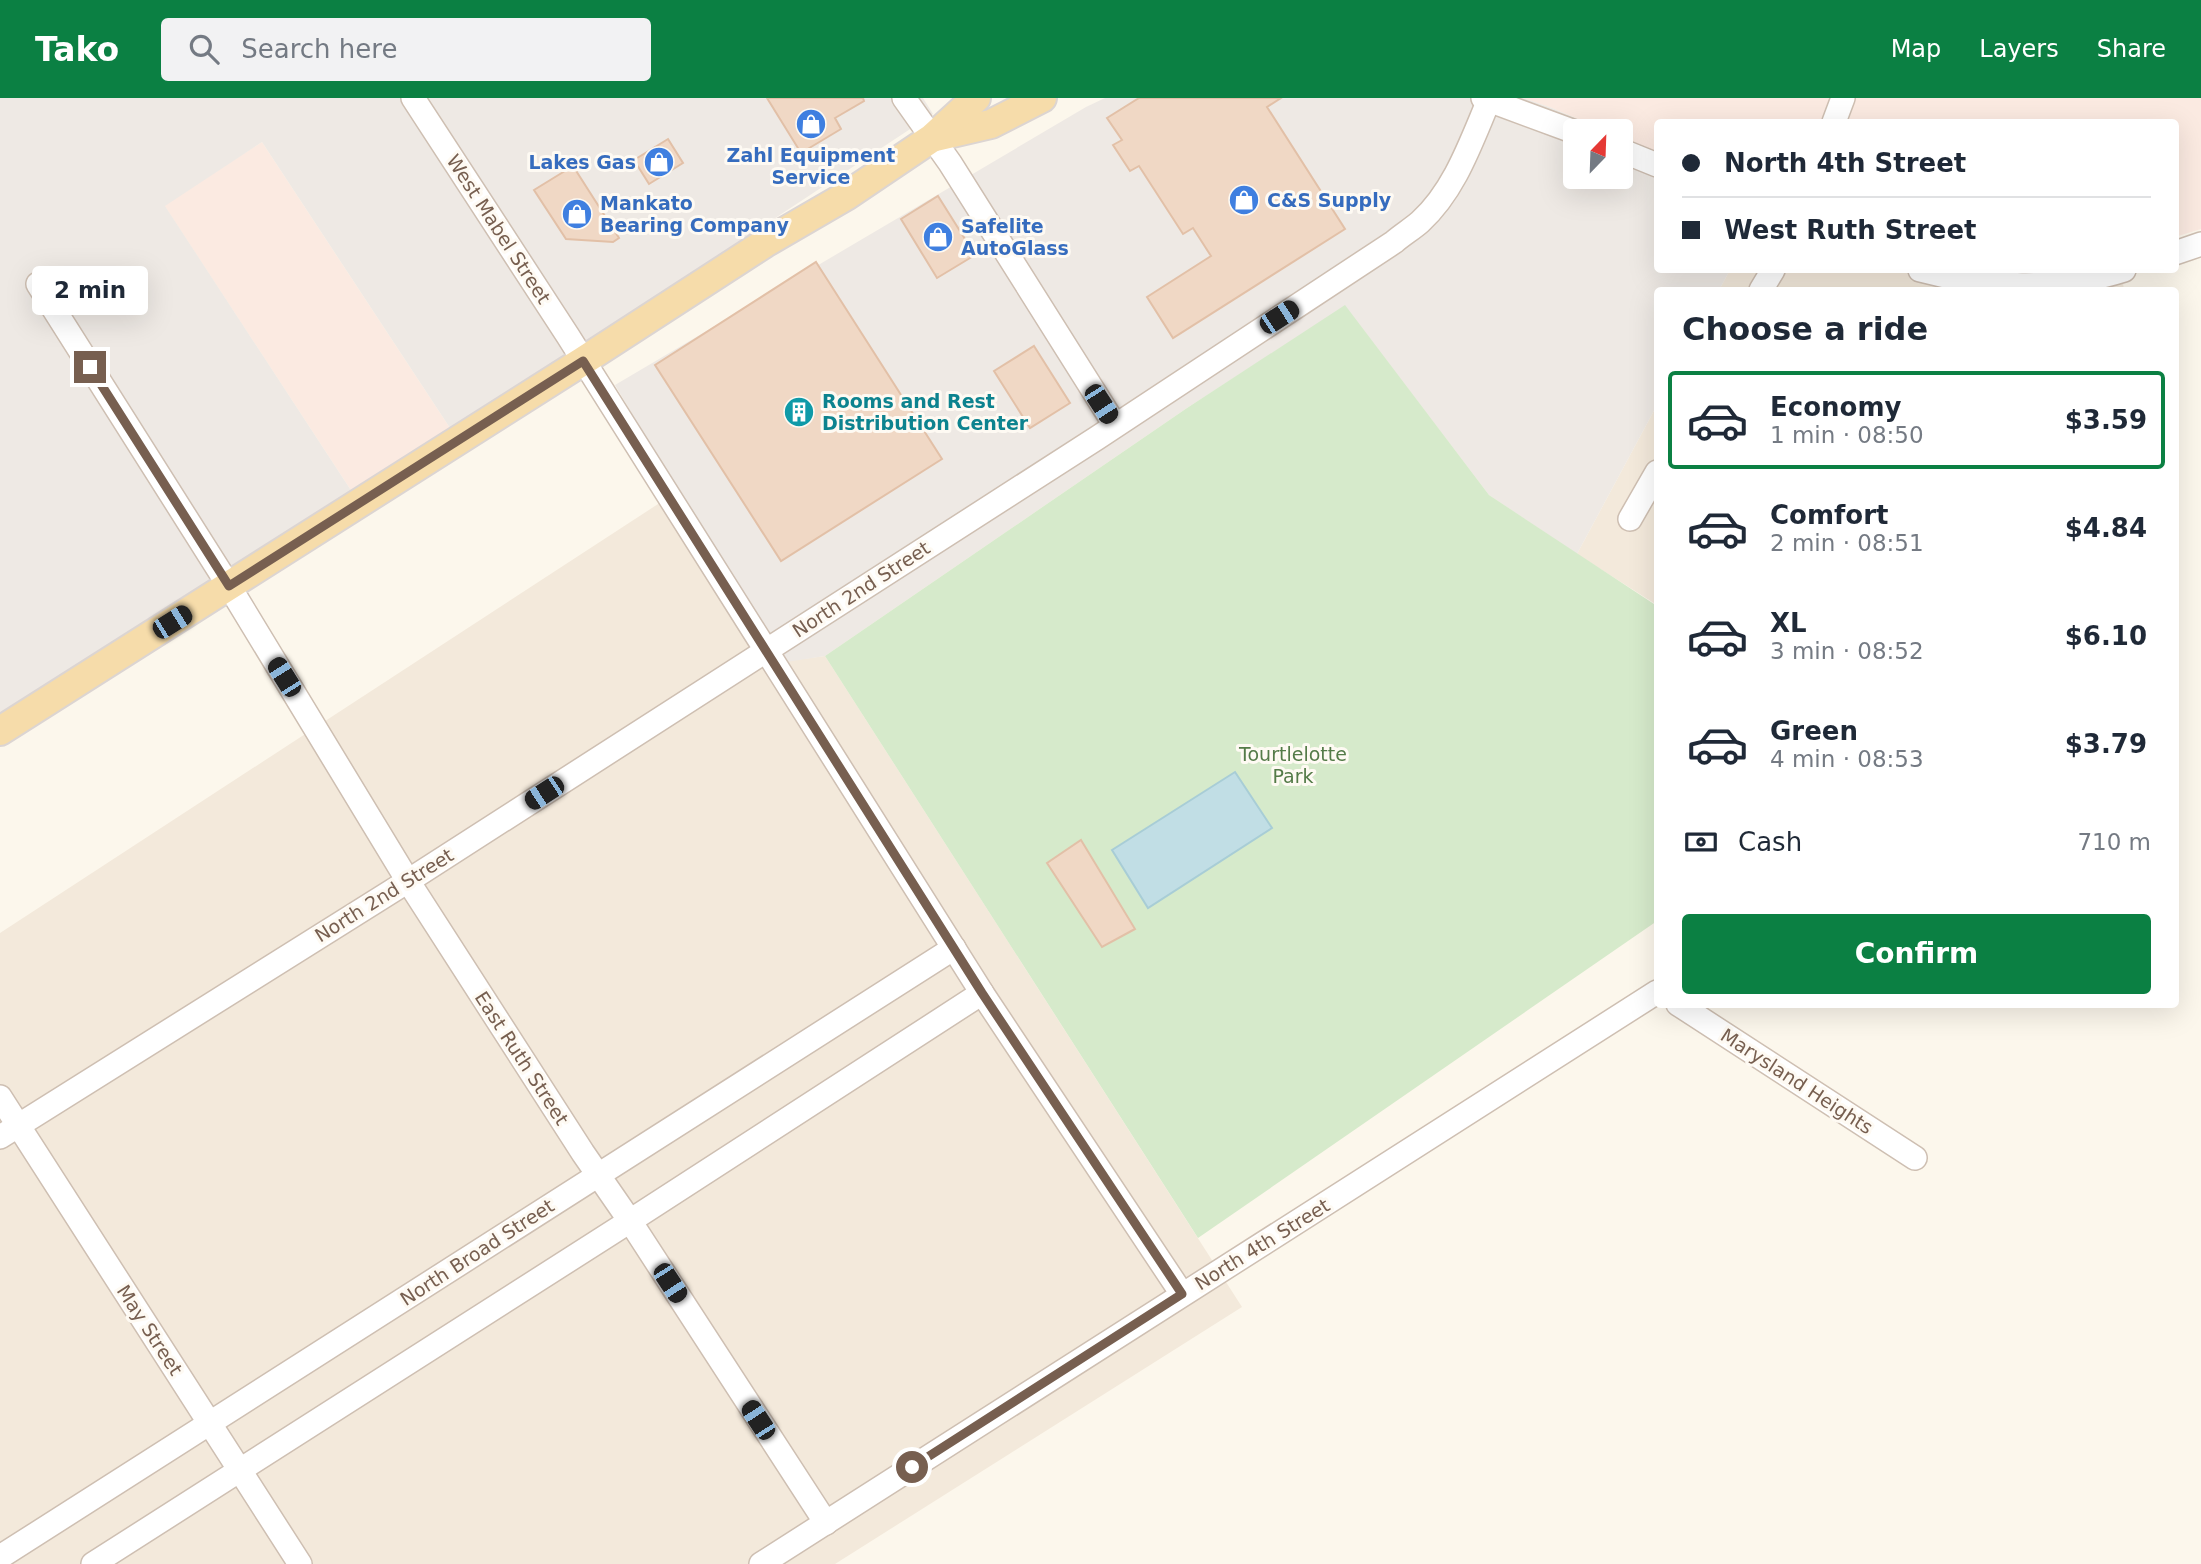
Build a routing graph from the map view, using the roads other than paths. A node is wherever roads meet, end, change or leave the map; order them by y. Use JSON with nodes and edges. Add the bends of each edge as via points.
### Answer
{"nodes":[{"id":1,"x":413,"y":98,"type":"edge"},
{"id":2,"x":904,"y":98,"type":"edge"},
{"id":3,"x":976,"y":98,"type":"edge"},
{"id":4,"x":1042,"y":98,"type":"edge"},
{"id":5,"x":1843,"y":98,"type":"edge"},
{"id":6,"x":1486,"y":99,"type":"edge"},
{"id":7,"x":1835,"y":119,"type":"edge"},
{"id":8,"x":1563,"y":128,"type":"edge"},
{"id":9,"x":932,"y":138,"type":"junction"},
{"id":10,"x":1633,"y":155,"type":"edge"},
{"id":11,"x":1654,"y":164,"type":"edge"},
{"id":12,"x":2201,"y":244,"type":"edge"},
{"id":13,"x":2179,"y":252,"type":"edge"},
{"id":14,"x":1932,"y":273,"type":"edge"},
{"id":15,"x":2119,"y":273,"type":"edge"},
{"id":16,"x":38,"y":284,"type":"dead end"},
{"id":17,"x":2102,"y":284,"type":"edge"},
{"id":18,"x":583,"y":361,"type":"junction"},
{"id":19,"x":1115,"y":425,"type":"junction"},
{"id":20,"x":1654,"y":477,"type":"edge"},
{"id":21,"x":1630,"y":519,"type":"dead end"},
{"id":22,"x":229,"y":586,"type":"junction"},
{"id":23,"x":765,"y":651,"type":"junction"},
{"id":24,"x":0,"y":731,"type":"edge"},
{"id":25,"x":408,"y":880,"type":"junction"},
{"id":26,"x":954,"y":948,"type":"junction"},
{"id":27,"x":982,"y":993,"type":"junction"},
{"id":28,"x":1654,"y":994,"type":"edge"},
{"id":29,"x":1684,"y":1008,"type":"edge"},
{"id":30,"x":0,"y":1097,"type":"edge"},
{"id":31,"x":9,"y":1131,"type":"edge"},
{"id":32,"x":1915,"y":1158,"type":"dead end"},
{"id":33,"x":598,"y":1175,"type":"junction"},
{"id":34,"x":630,"y":1221,"type":"junction"},
{"id":35,"x":1182,"y":1294,"type":"junction"},
{"id":36,"x":209,"y":1423,"type":"junction"},
{"id":37,"x":238,"y":1470,"type":"junction"},
{"id":38,"x":826,"y":1522,"type":"junction"},
{"id":39,"x":0,"y":1557,"type":"edge"},
{"id":40,"x":93,"y":1564,"type":"edge"},
{"id":41,"x":300,"y":1564,"type":"edge"},
{"id":42,"x":761,"y":1564,"type":"edge"}],
"edges":[{"from":1,"to":18,"type":"street","name":"West Mabel Street"},
{"from":2,"to":9,"type":"street"},
{"from":3,"to":9,"type":"main road"},
{"from":4,"to":9,"type":"main road","via":[[990,124]]},
{"from":5,"to":7,"type":"street"},
{"from":6,"to":8,"type":"street"},
{"from":6,"to":19,"type":"street","name":"North 2nd Street","via":[[1459,168],[1420,221]]},
{"from":9,"to":18,"type":"main road"},
{"from":9,"to":19,"type":"street"},
{"from":10,"to":11,"type":"street"},
{"from":12,"to":13,"type":"street"},
{"from":14,"to":17,"type":"street","via":[[2014,285]]},
{"from":15,"to":17,"type":"street"},
{"from":16,"to":22,"type":"street","name":"East Ruth Street"},
{"from":18,"to":22,"type":"main road"},
{"from":18,"to":23,"type":"street","name":"West Mabel Street"},
{"from":19,"to":23,"type":"street","name":"North 2nd Street"},
{"from":20,"to":21,"type":"street"},
{"from":22,"to":24,"type":"main road"},
{"from":22,"to":25,"type":"street","name":"East Ruth Street"},
{"from":23,"to":25,"type":"street","name":"North 2nd Street"},
{"from":23,"to":26,"type":"street","name":"West Mabel Street"},
{"from":25,"to":31,"type":"street","name":"North 2nd Street"},
{"from":25,"to":33,"type":"street","name":"East Ruth Street"},
{"from":26,"to":27,"type":"street","name":"West Mabel Street"},
{"from":26,"to":33,"type":"street","name":"North Broad Street"},
{"from":27,"to":34,"type":"street"},
{"from":27,"to":35,"type":"street","name":"West Mabel Street"},
{"from":28,"to":35,"type":"street","name":"North 4th Street"},
{"from":29,"to":32,"type":"street","name":"Marysland Heights"},
{"from":30,"to":31,"type":"street","name":"May Street"},
{"from":31,"to":36,"type":"street","name":"May Street"},
{"from":33,"to":34,"type":"street","name":"East Ruth Street"},
{"from":33,"to":36,"type":"street","name":"North Broad Street"},
{"from":34,"to":37,"type":"street"},
{"from":34,"to":38,"type":"street","name":"East Ruth Street"},
{"from":35,"to":38,"type":"street","name":"North 4th Street"},
{"from":36,"to":37,"type":"street","name":"May Street"},
{"from":36,"to":39,"type":"street","name":"North Broad Street"},
{"from":37,"to":40,"type":"street"},
{"from":37,"to":41,"type":"street","name":"May Street"},
{"from":38,"to":42,"type":"street","name":"North 4th Street"}]}
